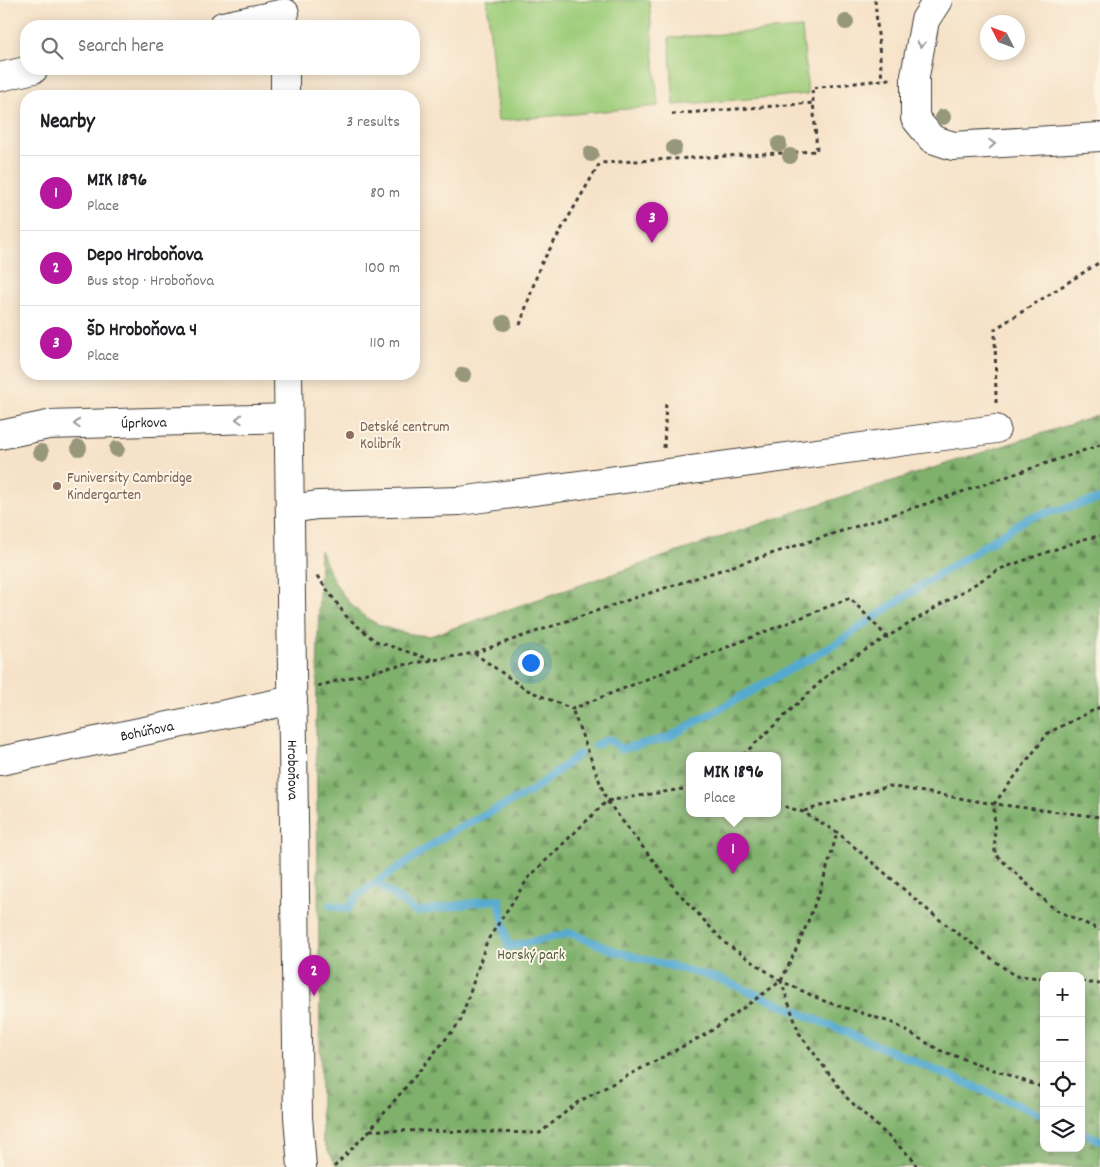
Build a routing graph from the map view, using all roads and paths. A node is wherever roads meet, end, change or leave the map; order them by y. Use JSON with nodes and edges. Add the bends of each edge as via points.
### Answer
{"nodes":[{"id":1,"x":875,"y":0,"type":"edge"},
{"id":2,"x":938,"y":0,"type":"edge"},
{"id":3,"x":284,"y":13,"type":"edge"},
{"id":4,"x":251,"y":20,"type":"edge"},
{"id":5,"x":20,"y":72,"type":"edge"},
{"id":6,"x":285,"y":75,"type":"edge"},
{"id":7,"x":0,"y":76,"type":"edge"},
{"id":8,"x":285,"y":90,"type":"edge"},
{"id":9,"x":814,"y":103,"type":"junction"},
{"id":10,"x":672,"y":114,"type":"dead end"},
{"id":11,"x":1100,"y":137,"type":"edge"},
{"id":12,"x":1100,"y":262,"type":"edge"},
{"id":13,"x":520,"y":325,"type":"dead end"},
{"id":14,"x":288,"y":380,"type":"edge"},
{"id":15,"x":666,"y":401,"type":"dead end"},
{"id":16,"x":288,"y":418,"type":"junction"},
{"id":17,"x":996,"y":429,"type":"joint"},
{"id":18,"x":0,"y":436,"type":"edge"},
{"id":19,"x":1100,"y":445,"type":"edge"},
{"id":20,"x":663,"y":474,"type":"junction"},
{"id":21,"x":290,"y":508,"type":"junction"},
{"id":22,"x":1100,"y":536,"type":"edge"},
{"id":23,"x":313,"y":570,"type":"dead end"},
{"id":24,"x":887,"y":637,"type":"junction"},
{"id":25,"x":474,"y":653,"type":"junction"},
{"id":26,"x":434,"y":660,"type":"junction"},
{"id":27,"x":303,"y":694,"type":"junction"},
{"id":28,"x":1100,"y":707,"type":"edge"},
{"id":29,"x":572,"y":709,"type":"junction"},
{"id":30,"x":746,"y":752,"type":"edge"},
{"id":31,"x":0,"y":761,"type":"edge"},
{"id":32,"x":686,"y":788,"type":"edge"},
{"id":33,"x":608,"y":801,"type":"junction"},
{"id":34,"x":994,"y":804,"type":"junction"},
{"id":35,"x":781,"y":805,"type":"edge"},
{"id":36,"x":803,"y":812,"type":"junction"},
{"id":37,"x":1100,"y":817,"type":"edge"},
{"id":38,"x":837,"y":832,"type":"junction"},
{"id":39,"x":1100,"y":930,"type":"edge"},
{"id":40,"x":1040,"y":978,"type":"edge"},
{"id":41,"x":781,"y":981,"type":"junction"},
{"id":42,"x":1085,"y":982,"type":"edge"},
{"id":43,"x":1100,"y":984,"type":"edge"},
{"id":44,"x":1040,"y":1087,"type":"edge"},
{"id":45,"x":370,"y":1130,"type":"junction"},
{"id":46,"x":302,"y":1167,"type":"edge"},
{"id":47,"x":334,"y":1167,"type":"edge"},
{"id":48,"x":916,"y":1167,"type":"edge"}],
"edges":[{"from":1,"to":9,"type":"path","via":[[882,80],[812,88]]},
{"from":2,"to":11,"type":"street","one_way":true,"via":[[925,20],[915,76],[916,118],[932,139],[953,146]]},
{"from":3,"to":4,"type":"street"},
{"from":5,"to":7,"type":"street"},
{"from":6,"to":8,"type":"street"},
{"from":9,"to":10,"type":"path"},
{"from":9,"to":13,"type":"path","via":[[817,151],[600,163],[540,266]]},
{"from":12,"to":17,"type":"path","via":[[995,328]]},
{"from":14,"to":16,"type":"street","name":"Hroboňova"},
{"from":15,"to":20,"type":"path"},
{"from":16,"to":18,"type":"street","name":"Úprkova","one_way":true,"via":[[48,425]]},
{"from":16,"to":21,"type":"street","name":"Hroboňova"},
{"from":17,"to":20,"type":"street"},
{"from":19,"to":25,"type":"path"},
{"from":20,"to":21,"type":"street","via":[[460,501]]},
{"from":21,"to":27,"type":"street","name":"Hroboňova"},
{"from":22,"to":24,"type":"path","via":[[1000,569]]},
{"from":23,"to":26,"type":"path","via":[[346,616],[375,641]]},
{"from":24,"to":29,"type":"path","via":[[850,598]]},
{"from":24,"to":30,"type":"path","via":[[834,669]]},
{"from":25,"to":26,"type":"path"},
{"from":25,"to":29,"type":"path","via":[[525,689]]},
{"from":26,"to":27,"type":"path","via":[[386,668]]},
{"from":27,"to":31,"type":"street","name":"Bohúňova"},
{"from":27,"to":46,"type":"street","name":"Hroboňova","via":[[298,1117]]},
{"from":28,"to":34,"type":"path","via":[[1048,733]]},
{"from":29,"to":33,"type":"path"},
{"from":32,"to":33,"type":"path"},
{"from":33,"to":41,"type":"path","via":[[676,890],[726,943]]},
{"from":33,"to":45,"type":"path","via":[[529,877],[487,941],[460,1022]]},
{"from":34,"to":36,"type":"path","via":[[889,786]]},
{"from":34,"to":37,"type":"path"},
{"from":34,"to":39,"type":"path","via":[[995,854],[1054,909]]},
{"from":35,"to":36,"type":"path"},
{"from":36,"to":38,"type":"path"},
{"from":38,"to":40,"type":"path","via":[[936,917],[1015,976]]},
{"from":38,"to":41,"type":"path","via":[[825,881]]},
{"from":41,"to":44,"type":"path","via":[[824,1001],[893,1024],[939,1050]]},
{"from":41,"to":45,"type":"path","via":[[708,1033],[578,1102],[540,1134]]},
{"from":41,"to":48,"type":"path","via":[[799,1032],[847,1098],[915,1161]]},
{"from":42,"to":43,"type":"path"},
{"from":45,"to":47,"type":"path"}]}
